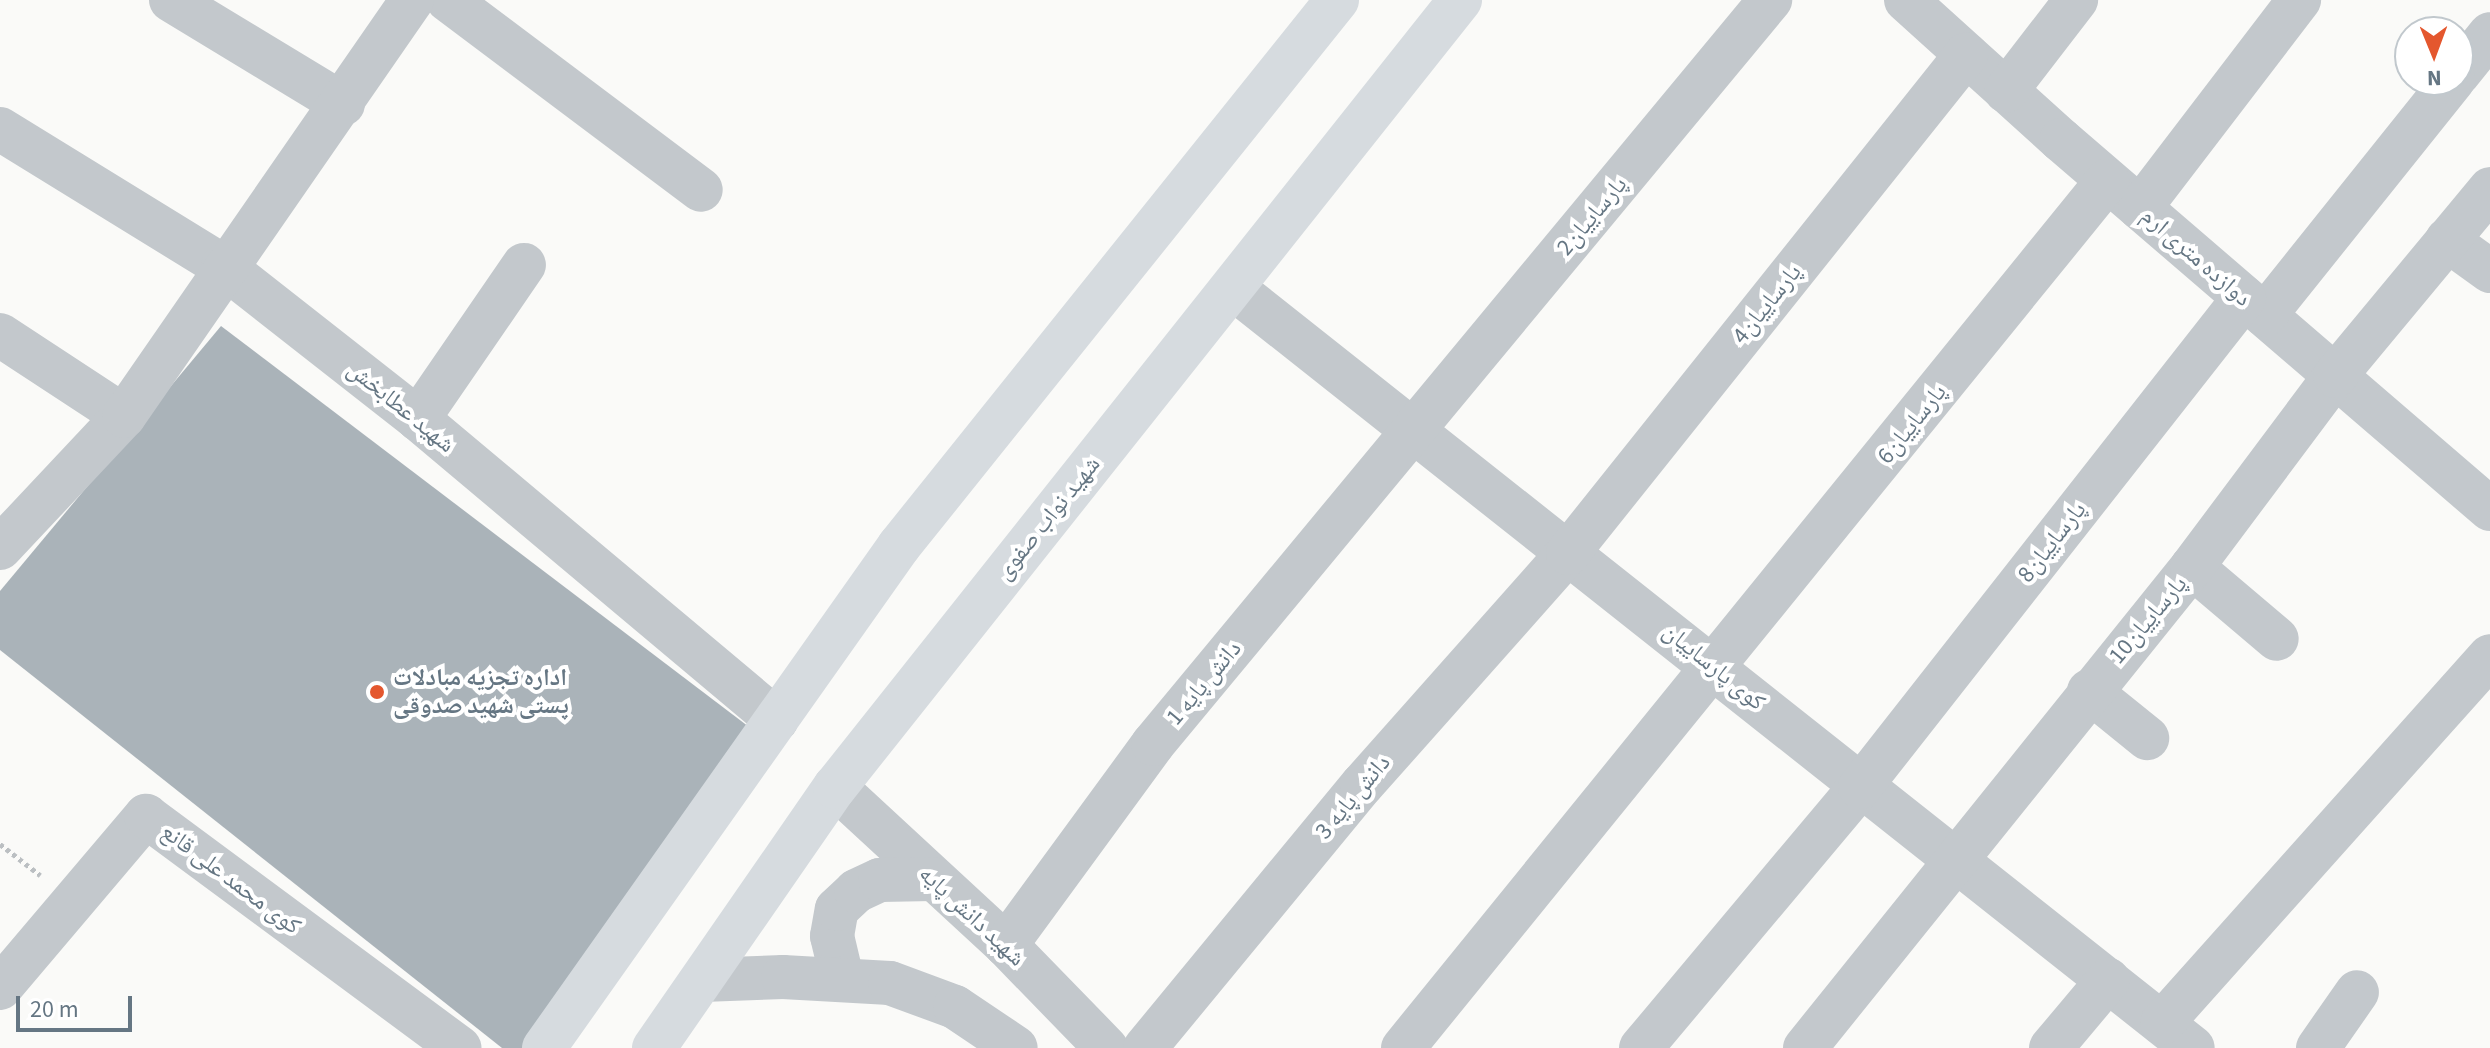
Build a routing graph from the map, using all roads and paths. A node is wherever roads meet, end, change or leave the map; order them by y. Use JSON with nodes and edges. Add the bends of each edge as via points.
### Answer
{"nodes":[{"id":1,"x":171,"y":0,"type":"edge"},
{"id":2,"x":448,"y":0,"type":"edge"},
{"id":3,"x":1337,"y":0,"type":"edge"},
{"id":4,"x":1460,"y":0,"type":"edge"},
{"id":5,"x":1770,"y":0,"type":"edge"},
{"id":6,"x":1906,"y":0,"type":"edge"},
{"id":7,"x":2076,"y":0,"type":"edge"},
{"id":8,"x":2299,"y":0,"type":"edge"},
{"id":9,"x":397,"y":5,"type":"edge"},
{"id":10,"x":2490,"y":34,"type":"edge"},
{"id":11,"x":2474,"y":54,"type":"edge"},
{"id":12,"x":1966,"y":55,"type":"junction"},
{"id":13,"x":2006,"y":91,"type":"junction"},
{"id":14,"x":2439,"y":96,"type":"edge"},
{"id":15,"x":343,"y":104,"type":"junction"},
{"id":16,"x":0,"y":129,"type":"edge"},
{"id":17,"x":2490,"y":189,"type":"edge"},
{"id":18,"x":701,"y":190,"type":"dead end"},
{"id":19,"x":2124,"y":194,"type":"junction"},
{"id":20,"x":2447,"y":240,"type":"junction"},
{"id":21,"x":524,"y":265,"type":"dead end"},
{"id":22,"x":223,"y":266,"type":"junction"},
{"id":23,"x":2490,"y":271,"type":"edge"},
{"id":24,"x":1233,"y":288,"type":"junction"},
{"id":25,"x":2254,"y":306,"type":"junction"},
{"id":26,"x":0,"y":335,"type":"edge"},
{"id":27,"x":2335,"y":376,"type":"junction"},
{"id":28,"x":124,"y":416,"type":"junction"},
{"id":29,"x":418,"y":419,"type":"junction"},
{"id":30,"x":1414,"y":432,"type":"junction"},
{"id":31,"x":2483,"y":488,"type":"edge"},
{"id":32,"x":0,"y":548,"type":"edge"},
{"id":33,"x":1568,"y":553,"type":"junction"},
{"id":34,"x":2192,"y":567,"type":"junction"},
{"id":35,"x":2277,"y":639,"type":"dead end"},
{"id":36,"x":2490,"y":656,"type":"edge"},
{"id":37,"x":1716,"y":667,"type":"junction"},
{"id":38,"x":2089,"y":691,"type":"junction"},
{"id":39,"x":777,"y":720,"type":"junction"},
{"id":40,"x":2147,"y":738,"type":"dead end"},
{"id":41,"x":835,"y":787,"type":"junction"},
{"id":42,"x":1860,"y":787,"type":"junction"},
{"id":43,"x":0,"y":844,"type":"edge"},
{"id":44,"x":1955,"y":861,"type":"junction"},
{"id":45,"x":933,"y":879,"type":"junction"},
{"id":46,"x":73,"y":900,"type":"junction"},
{"id":47,"x":1006,"y":945,"type":"junction"},
{"id":48,"x":842,"y":978,"type":"junction"},
{"id":49,"x":702,"y":980,"type":"junction"},
{"id":50,"x":2108,"y":980,"type":"junction"},
{"id":51,"x":0,"y":988,"type":"edge"},
{"id":52,"x":2357,"y":992,"type":"dead end"},
{"id":53,"x":2177,"y":1036,"type":"edge"},
{"id":54,"x":459,"y":1048,"type":"edge"},
{"id":55,"x":544,"y":1048,"type":"edge"},
{"id":56,"x":654,"y":1048,"type":"edge"},
{"id":57,"x":1016,"y":1048,"type":"edge"},
{"id":58,"x":1106,"y":1048,"type":"edge"},
{"id":59,"x":1145,"y":1048,"type":"edge"},
{"id":60,"x":1403,"y":1048,"type":"edge"},
{"id":61,"x":1641,"y":1048,"type":"edge"},
{"id":62,"x":1805,"y":1048,"type":"edge"},
{"id":63,"x":2051,"y":1048,"type":"edge"},
{"id":64,"x":2318,"y":1048,"type":"edge"}],
"edges":[{"from":1,"to":15,"type":"street"},
{"from":2,"to":18,"type":"street"},
{"from":3,"to":39,"type":"main road","via":[[899,546]]},
{"from":4,"to":24,"type":"main road","name":"شهید نواب صفوی"},
{"from":5,"to":30,"type":"street","name":"پارساییان2"},
{"from":6,"to":12,"type":"street","name":"دوازده متری ارم"},
{"from":7,"to":13,"type":"street"},
{"from":8,"to":19,"type":"street","name":"پارساییان6"},
{"from":9,"to":15,"type":"street"},
{"from":10,"to":11,"type":"street"},
{"from":12,"to":13,"type":"street","name":"دوازده متری ارم"},
{"from":12,"to":33,"type":"street","name":"پارساییان4"},
{"from":13,"to":19,"type":"street","name":"دوازده متری ارم"},
{"from":14,"to":25,"type":"street","name":"پارساییان8"},
{"from":15,"to":22,"type":"street"},
{"from":16,"to":22,"type":"street","name":"شهید عطابخش"},
{"from":17,"to":20,"type":"street","name":"پارساییان10"},
{"from":19,"to":25,"type":"street","name":"دوازده متری ارم"},
{"from":19,"to":37,"type":"street","name":"پارساییان6"},
{"from":20,"to":23,"type":"street"},
{"from":20,"to":27,"type":"street","name":"پارساییان10"},
{"from":21,"to":29,"type":"street"},
{"from":22,"to":28,"type":"street"},
{"from":22,"to":29,"type":"street","name":"شهید عطابخش"},
{"from":24,"to":30,"type":"street","name":"کوی پارساییان"},
{"from":24,"to":41,"type":"main road","name":"شهید نواب صفوی"},
{"from":25,"to":27,"type":"street","name":"دوازده متری ارم"},
{"from":25,"to":42,"type":"street","name":"پارساییان8"},
{"from":26,"to":28,"type":"street"},
{"from":27,"to":31,"type":"street","name":"دوازده متری ارم"},
{"from":27,"to":34,"type":"street","name":"پارساییان10"},
{"from":28,"to":32,"type":"street"},
{"from":29,"to":39,"type":"street","name":"شهید عطابخش"},
{"from":30,"to":33,"type":"street","name":"کوی پارساییان"},
{"from":30,"to":47,"type":"street","name":"دانش پایه 1","via":[[1153,744]]},
{"from":33,"to":37,"type":"street","name":"کوی پارساییان"},
{"from":33,"to":59,"type":"street","name":"دانش پایه 3","via":[[1362,785]]},
{"from":34,"to":35,"type":"street"},
{"from":34,"to":38,"type":"street","name":"پارساییان10"},
{"from":36,"to":53,"type":"street"},
{"from":37,"to":42,"type":"street","name":"کوی پارساییان"},
{"from":37,"to":60,"type":"street","name":"پارساییان6"},
{"from":38,"to":40,"type":"street"},
{"from":38,"to":44,"type":"street","name":"پارساییان10"},
{"from":39,"to":55,"type":"main road"},
{"from":41,"to":45,"type":"street","name":"شهید دانش پایه"},
{"from":41,"to":49,"type":"main road","name":"شهید نواب صفوی"},
{"from":42,"to":44,"type":"street","name":"کوی پارساییان"},
{"from":42,"to":61,"type":"street","name":"پارساییان8"},
{"from":43,"to":46,"type":"path"},
{"from":44,"to":50,"type":"street","name":"کوی پارساییان"},
{"from":44,"to":62,"type":"street","name":"پارساییان10"},
{"from":45,"to":47,"type":"street","name":"شهید دانش پایه"},
{"from":45,"to":48,"type":"street","via":[[880,880],[856,891],[837,909],[832,936]]},
{"from":46,"to":51,"type":"street","name":"کوی محمد علی قانع"},
{"from":46,"to":54,"type":"street","name":"کوی محمد علی قانع","via":[[146,816]]},
{"from":47,"to":58,"type":"street","name":"شهید دانش پایه"},
{"from":48,"to":49,"type":"street"},
{"from":48,"to":57,"type":"street","via":[[890,983],[931,996]]},
{"from":49,"to":56,"type":"main road","name":"شهید نواب صفوی"},
{"from":50,"to":53,"type":"street","name":"کوی پارساییان"},
{"from":50,"to":63,"type":"street"},
{"from":52,"to":64,"type":"street"}]}
